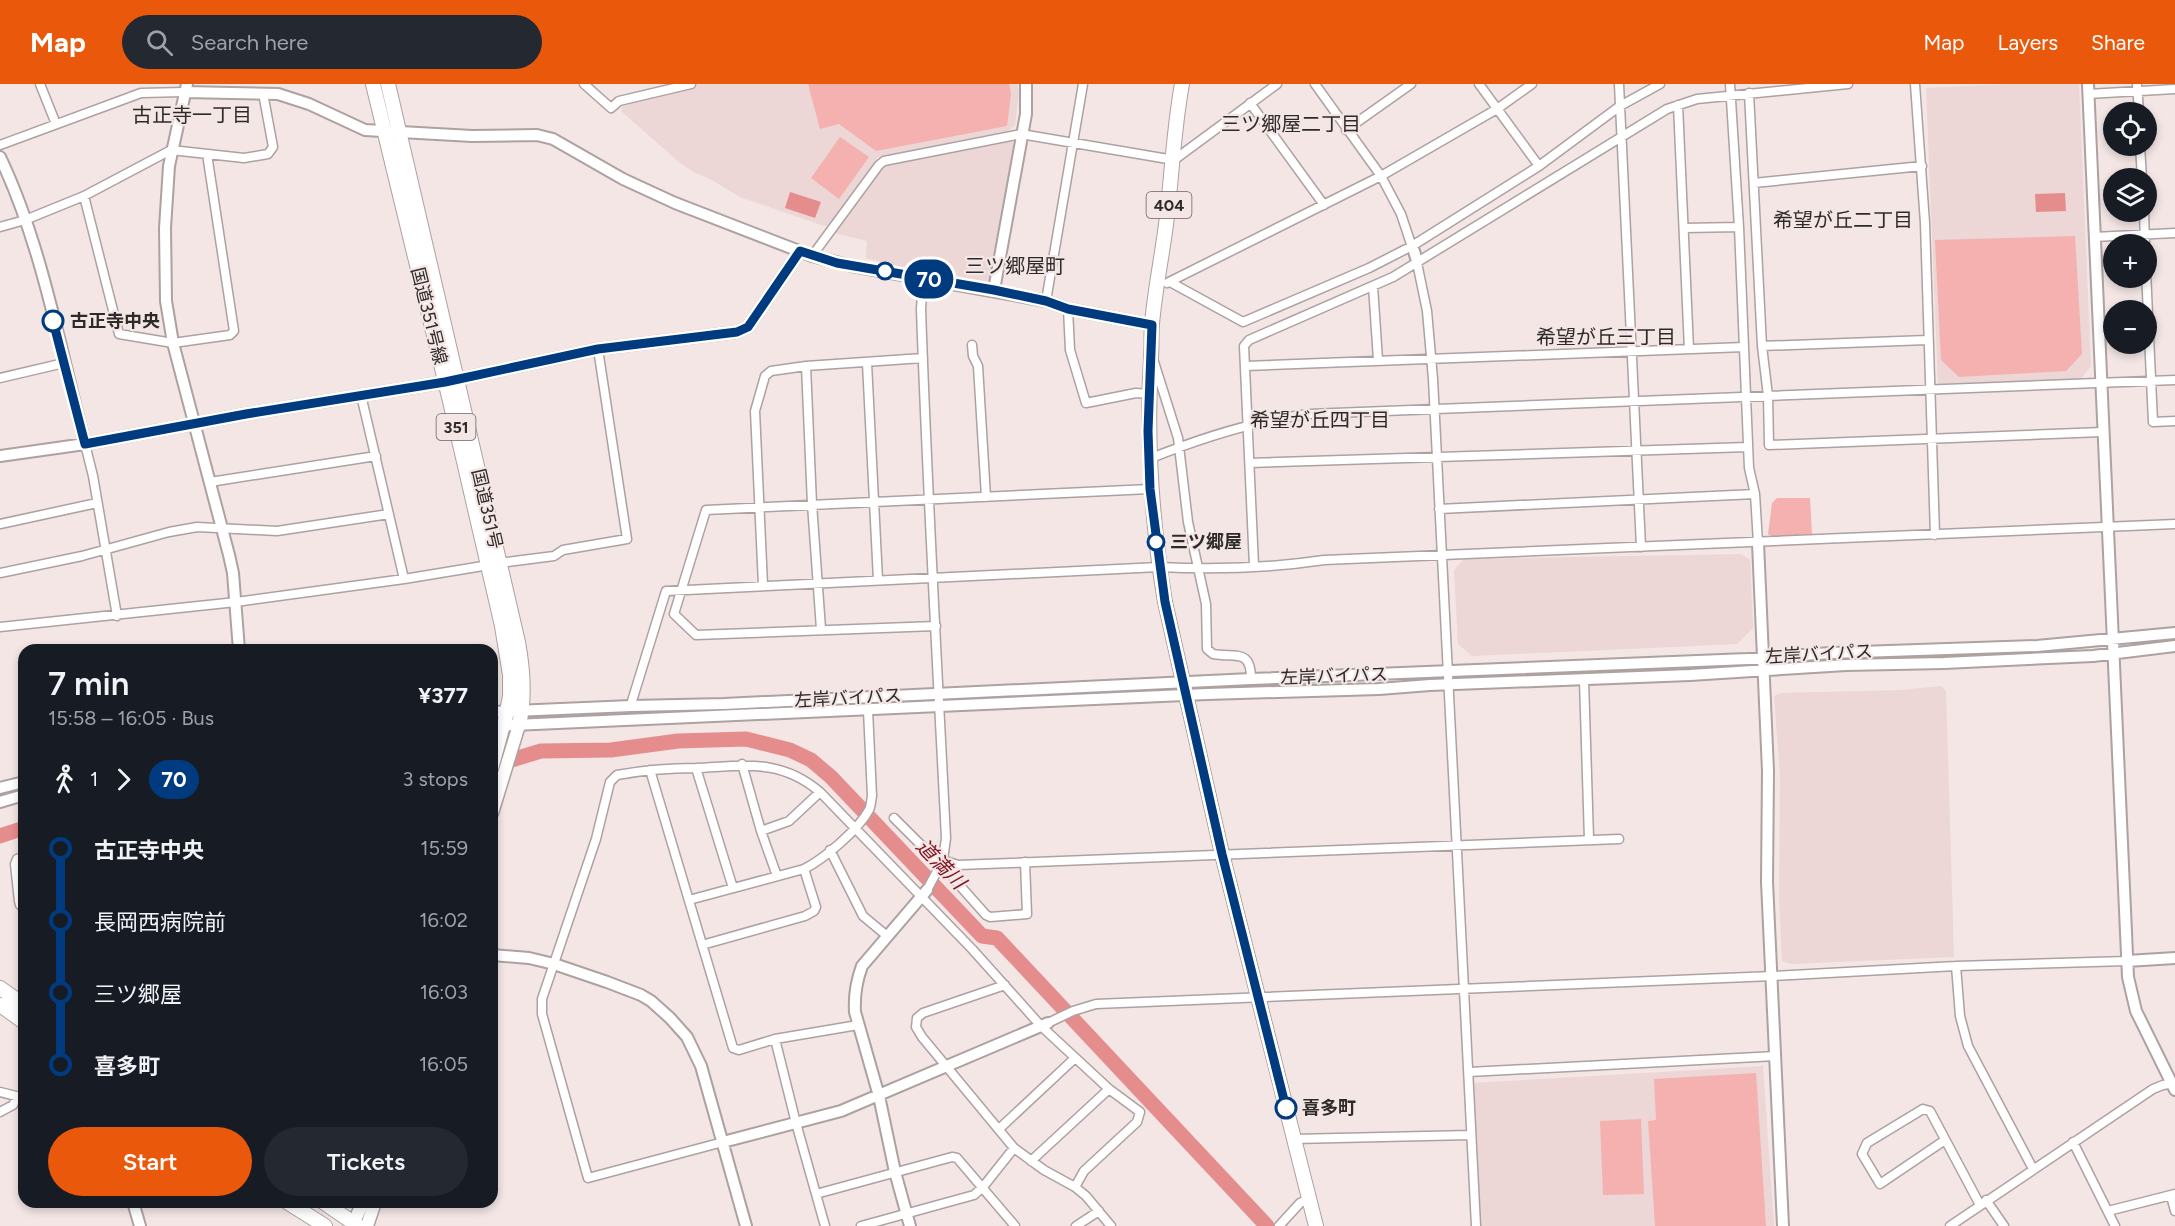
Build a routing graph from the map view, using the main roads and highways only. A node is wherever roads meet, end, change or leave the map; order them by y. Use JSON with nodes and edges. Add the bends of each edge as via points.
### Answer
{"nodes":[{"id":1,"x":373,"y":84,"type":"edge"},
{"id":2,"x":388,"y":84,"type":"edge"},
{"id":3,"x":1182,"y":84,"type":"edge"},
{"id":4,"x":451,"y":381,"type":"junction"},
{"id":5,"x":494,"y":564,"type":"junction"},
{"id":6,"x":501,"y":721,"type":"edge"},
{"id":7,"x":519,"y":724,"type":"joint"},
{"id":8,"x":498,"y":750,"type":"edge"},
{"id":9,"x":498,"y":794,"type":"edge"},
{"id":10,"x":0,"y":988,"type":"edge"},
{"id":11,"x":18,"y":1001,"type":"edge"},
{"id":12,"x":0,"y":1005,"type":"edge"},
{"id":13,"x":18,"y":1018,"type":"edge"},
{"id":14,"x":296,"y":1208,"type":"edge"},
{"id":15,"x":331,"y":1208,"type":"edge"},
{"id":16,"x":362,"y":1208,"type":"edge"},
{"id":17,"x":371,"y":1208,"type":"edge"},
{"id":18,"x":358,"y":1225,"type":"edge"},
{"id":19,"x":325,"y":1226,"type":"edge"},
{"id":20,"x":1316,"y":1226,"type":"edge"}],
"edges":[{"from":1,"to":4,"type":"highway","name":"国道351号線","number":"351"},
{"from":2,"to":4,"type":"highway","name":"国道351号","number":"351"},
{"from":3,"to":20,"type":"highway","number":"404","via":[[1164,284],[1152,325],[1149,459],[1159,567],[1222,854]]},
{"from":4,"to":5,"type":"highway","name":"国道351号","number":"351"},
{"from":5,"to":6,"type":"highway","number":"351","via":[[510,696]]},
{"from":5,"to":7,"type":"highway","name":"国道351号","number":"351","via":[[521,659]]},
{"from":6,"to":8,"type":"main road"},
{"from":7,"to":9,"type":"main road"},
{"from":10,"to":11,"type":"highway"},
{"from":12,"to":13,"type":"highway"},
{"from":14,"to":19,"type":"highway"},
{"from":15,"to":18,"type":"highway"},
{"from":16,"to":18,"type":"main road"},
{"from":17,"to":18,"type":"main road"}]}
